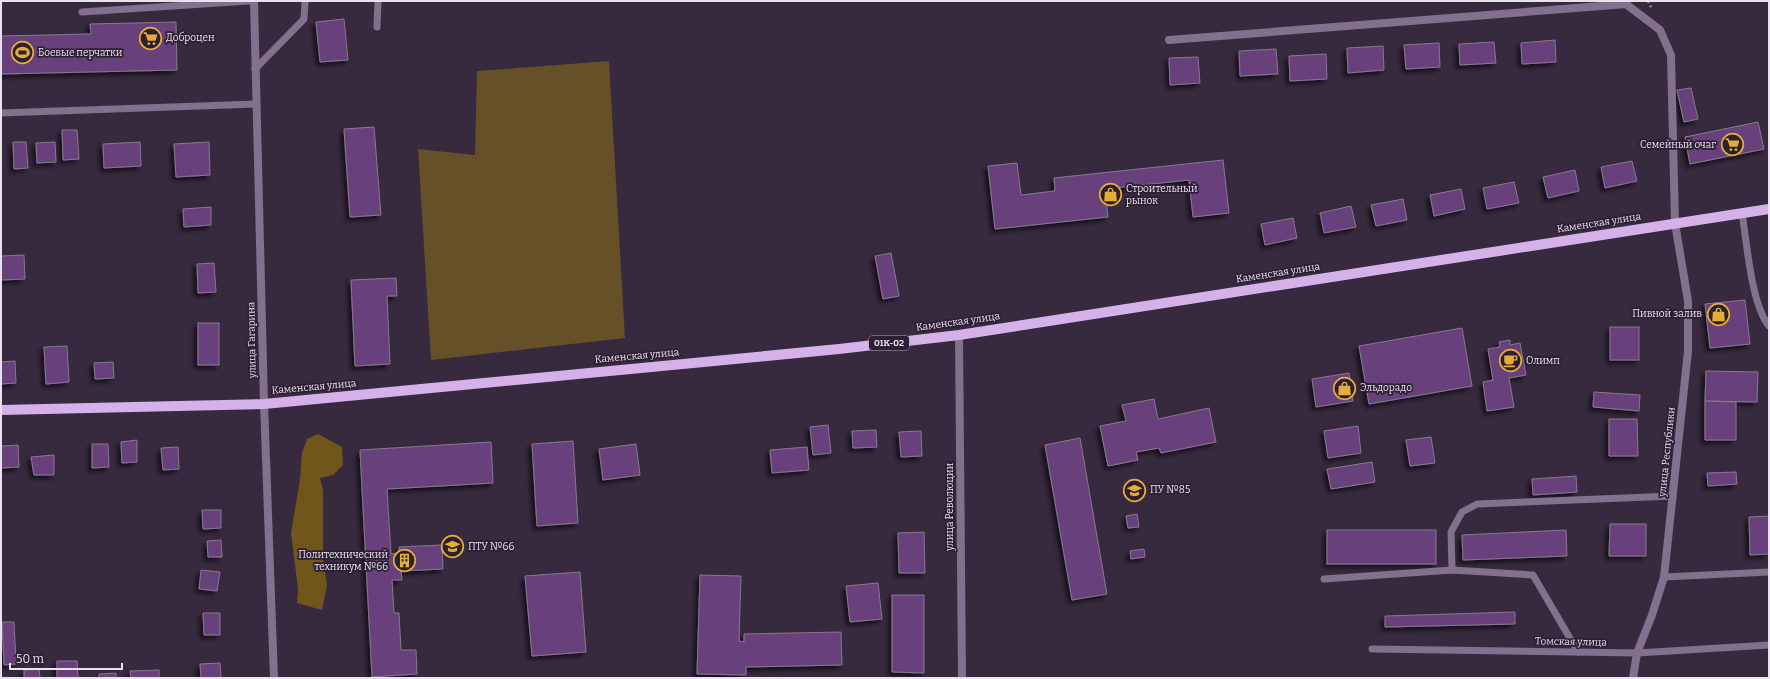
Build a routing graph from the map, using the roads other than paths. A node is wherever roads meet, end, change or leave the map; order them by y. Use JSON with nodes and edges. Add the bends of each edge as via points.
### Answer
{"nodes":[{"id":1,"x":249,"y":1,"type":"edge"},
{"id":2,"x":254,"y":1,"type":"edge"},
{"id":3,"x":305,"y":1,"type":"edge"},
{"id":4,"x":378,"y":1,"type":"edge"},
{"id":5,"x":1625,"y":3,"type":"edge"},
{"id":6,"x":82,"y":12,"type":"dead end"},
{"id":7,"x":377,"y":27,"type":"dead end"},
{"id":8,"x":1169,"y":40,"type":"dead end"},
{"id":9,"x":255,"y":69,"type":"junction"},
{"id":10,"x":256,"y":104,"type":"junction"},
{"id":11,"x":1,"y":114,"type":"edge"},
{"id":12,"x":1769,"y":209,"type":"edge"},
{"id":13,"x":1742,"y":213,"type":"junction"},
{"id":14,"x":1675,"y":223,"type":"junction"},
{"id":15,"x":1769,"y":326,"type":"edge"},
{"id":16,"x":959,"y":335,"type":"junction"},
{"id":17,"x":264,"y":404,"type":"junction"},
{"id":18,"x":1,"y":410,"type":"edge"},
{"id":19,"x":1673,"y":496,"type":"junction"},
{"id":20,"x":1452,"y":570,"type":"junction"},
{"id":21,"x":1769,"y":572,"type":"edge"},
{"id":22,"x":1664,"y":577,"type":"junction"},
{"id":23,"x":1324,"y":579,"type":"dead end"},
{"id":24,"x":1769,"y":645,"type":"edge"},
{"id":25,"x":1372,"y":649,"type":"dead end"},
{"id":26,"x":1578,"y":652,"type":"junction"},
{"id":27,"x":1637,"y":653,"type":"junction"},
{"id":28,"x":274,"y":678,"type":"edge"},
{"id":29,"x":962,"y":678,"type":"edge"},
{"id":30,"x":1633,"y":678,"type":"edge"}],
"edges":[{"from":1,"to":6,"type":"lane"},
{"from":2,"to":9,"type":"street","name":"улица Гагарина"},
{"from":3,"to":9,"type":"lane","via":[[304,19]]},
{"from":4,"to":7,"type":"lane"},
{"from":5,"to":8,"type":"street"},
{"from":5,"to":14,"type":"street","name":"улица Республики","via":[[1660,30],[1671,54]]},
{"from":9,"to":10,"type":"street","name":"улица Гагарина"},
{"from":10,"to":11,"type":"lane"},
{"from":10,"to":17,"type":"street","name":"улица Гагарина"},
{"from":12,"to":13,"type":"main road","name":"Каменская улица","number":"01К-02"},
{"from":13,"to":14,"type":"main road","name":"Каменская улица","number":"01К-02"},
{"from":13,"to":15,"type":"lane","via":[[1757,300]]},
{"from":14,"to":16,"type":"main road","name":"Каменская улица","number":"01К-02"},
{"from":14,"to":19,"type":"street","name":"улица Республики","via":[[1688,301],[1688,351]]},
{"from":16,"to":17,"type":"main road","name":"Каменская улица","number":"01К-02","via":[[839,349]]},
{"from":16,"to":29,"type":"street","name":"улица Революции"},
{"from":17,"to":18,"type":"main road","name":"Каменская улица","number":"01К-02"},
{"from":17,"to":28,"type":"street","name":"улица Гагарина"},
{"from":19,"to":20,"type":"lane","via":[[1478,504],[1462,512],[1451,532]]},
{"from":19,"to":22,"type":"street","name":"улица Республики"},
{"from":20,"to":23,"type":"lane"},
{"from":20,"to":26,"type":"lane","via":[[1533,575]]},
{"from":21,"to":22,"type":"lane"},
{"from":22,"to":27,"type":"street","name":"улица Республики"},
{"from":24,"to":27,"type":"lane","name":"Томская улица"},
{"from":25,"to":26,"type":"lane","name":"Томская улица"},
{"from":26,"to":27,"type":"lane","name":"Томская улица"},
{"from":27,"to":30,"type":"street","name":"улица Республики"}]}
